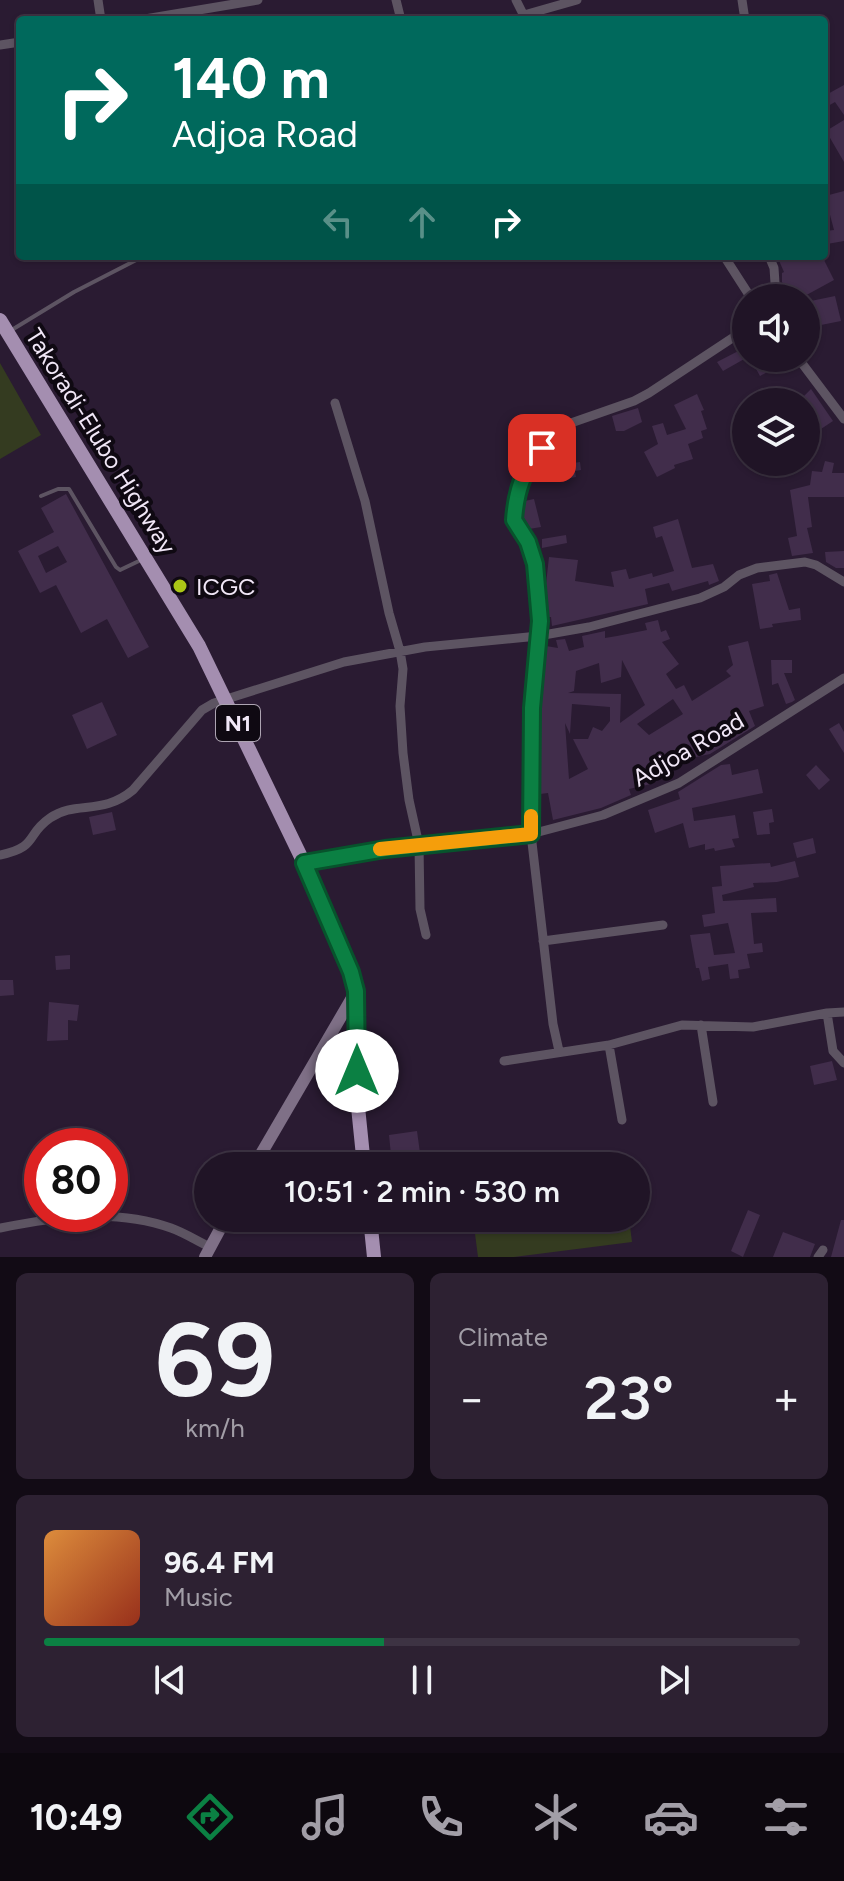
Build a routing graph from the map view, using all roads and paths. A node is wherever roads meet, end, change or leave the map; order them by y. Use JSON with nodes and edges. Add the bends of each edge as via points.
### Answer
{"nodes":[{"id":1,"x":258,"y":0,"type":"edge"},
{"id":2,"x":577,"y":0,"type":"edge"},
{"id":3,"x":163,"y":16,"type":"edge"},
{"id":4,"x":531,"y":16,"type":"edge"},
{"id":5,"x":136,"y":260,"type":"edge"},
{"id":6,"x":727,"y":260,"type":"edge"},
{"id":7,"x":771,"y":260,"type":"edge"},
{"id":8,"x":742,"y":284,"type":"edge"},
{"id":9,"x":775,"y":284,"type":"edge"},
{"id":10,"x":4,"y":326,"type":"edge"},
{"id":11,"x":732,"y":338,"type":"edge"},
{"id":12,"x":809,"y":372,"type":"edge"},
{"id":13,"x":335,"y":403,"type":"dead end"},
{"id":14,"x":844,"y":419,"type":"edge"},
{"id":15,"x":41,"y":496,"type":"dead end"},
{"id":16,"x":147,"y":557,"type":"junction"},
{"id":17,"x":844,"y":582,"type":"edge"},
{"id":18,"x":538,"y":636,"type":"junction"},
{"id":19,"x":400,"y":651,"type":"junction"},
{"id":20,"x":844,"y":678,"type":"edge"},
{"id":21,"x":227,"y":700,"type":"junction"},
{"id":22,"x":531,"y":834,"type":"junction"},
{"id":23,"x":419,"y":845,"type":"junction"},
{"id":24,"x":0,"y":855,"type":"edge"},
{"id":25,"x":304,"y":863,"type":"junction"},
{"id":26,"x":663,"y":925,"type":"dead end"},
{"id":27,"x":426,"y":935,"type":"dead end"},
{"id":28,"x":543,"y":941,"type":"junction"},
{"id":29,"x":356,"y":991,"type":"junction"},
{"id":30,"x":844,"y":1012,"type":"edge"},
{"id":31,"x":827,"y":1013,"type":"junction"},
{"id":32,"x":701,"y":1025,"type":"junction"},
{"id":33,"x":609,"y":1045,"type":"junction"},
{"id":34,"x":559,"y":1051,"type":"junction"},
{"id":35,"x":504,"y":1061,"type":"dead end"},
{"id":36,"x":844,"y":1063,"type":"edge"},
{"id":37,"x":713,"y":1102,"type":"dead end"},
{"id":38,"x":622,"y":1120,"type":"dead end"},
{"id":39,"x":262,"y":1152,"type":"edge"},
{"id":40,"x":363,"y":1152,"type":"edge"},
{"id":41,"x":0,"y":1228,"type":"edge"},
{"id":42,"x":219,"y":1232,"type":"edge"},
{"id":43,"x":371,"y":1232,"type":"edge"},
{"id":44,"x":208,"y":1252,"type":"edge"},
{"id":45,"x":374,"y":1257,"type":"edge"}],
"edges":[{"from":1,"to":3,"type":"street"},
{"from":2,"to":4,"type":"street"},
{"from":5,"to":10,"type":"lane"},
{"from":6,"to":8,"type":"street"},
{"from":7,"to":9,"type":"street"},
{"from":10,"to":16,"type":"highway","name":"Takoradi-Elubo Highway","number":"N1"},
{"from":11,"to":18,"type":"street","via":[[634,401],[571,423],[529,463],[514,520],[535,564]]},
{"from":12,"to":14,"type":"street"},
{"from":13,"to":19,"type":"street","via":[[365,501]]},
{"from":15,"to":16,"type":"lane","via":[[69,489],[120,570]]},
{"from":16,"to":21,"type":"highway","name":"Takoradi-Elubo Highway","number":"N1"},
{"from":17,"to":18,"type":"street","via":[[805,562],[757,568],[686,603]]},
{"from":18,"to":19,"type":"street"},
{"from":18,"to":22,"type":"street"},
{"from":19,"to":21,"type":"street","via":[[344,662]]},
{"from":19,"to":23,"type":"street","via":[[403,753]]},
{"from":20,"to":22,"type":"street","name":"Adjoa Road","via":[[679,783],[603,815]]},
{"from":21,"to":24,"type":"street","via":[[194,717],[121,800],[50,818],[27,846]]},
{"from":21,"to":25,"type":"highway","name":"Takoradi-Elubo Highway","number":"N1"},
{"from":22,"to":23,"type":"street","name":"Adjoa Road"},
{"from":22,"to":28,"type":"street"},
{"from":23,"to":25,"type":"street","name":"Adjoa Road"},
{"from":23,"to":27,"type":"street"},
{"from":25,"to":29,"type":"highway","name":"Takoradi-Elubo Highway","number":"N1"},
{"from":26,"to":28,"type":"street"},
{"from":28,"to":34,"type":"street"},
{"from":29,"to":39,"type":"main road"},
{"from":29,"to":40,"type":"highway","name":"Takoradi-Elubo Highway","number":"N1"},
{"from":30,"to":31,"type":"street"},
{"from":31,"to":32,"type":"street","via":[[753,1027]]},
{"from":31,"to":36,"type":"street","via":[[833,1051]]},
{"from":32,"to":33,"type":"street","via":[[682,1025]]},
{"from":32,"to":37,"type":"street"},
{"from":33,"to":34,"type":"street"},
{"from":33,"to":38,"type":"street"},
{"from":34,"to":35,"type":"street"},
{"from":41,"to":44,"type":"street","via":[[72,1216],[123,1217],[170,1228]]},
{"from":42,"to":44,"type":"main road"},
{"from":43,"to":45,"type":"highway"}]}
